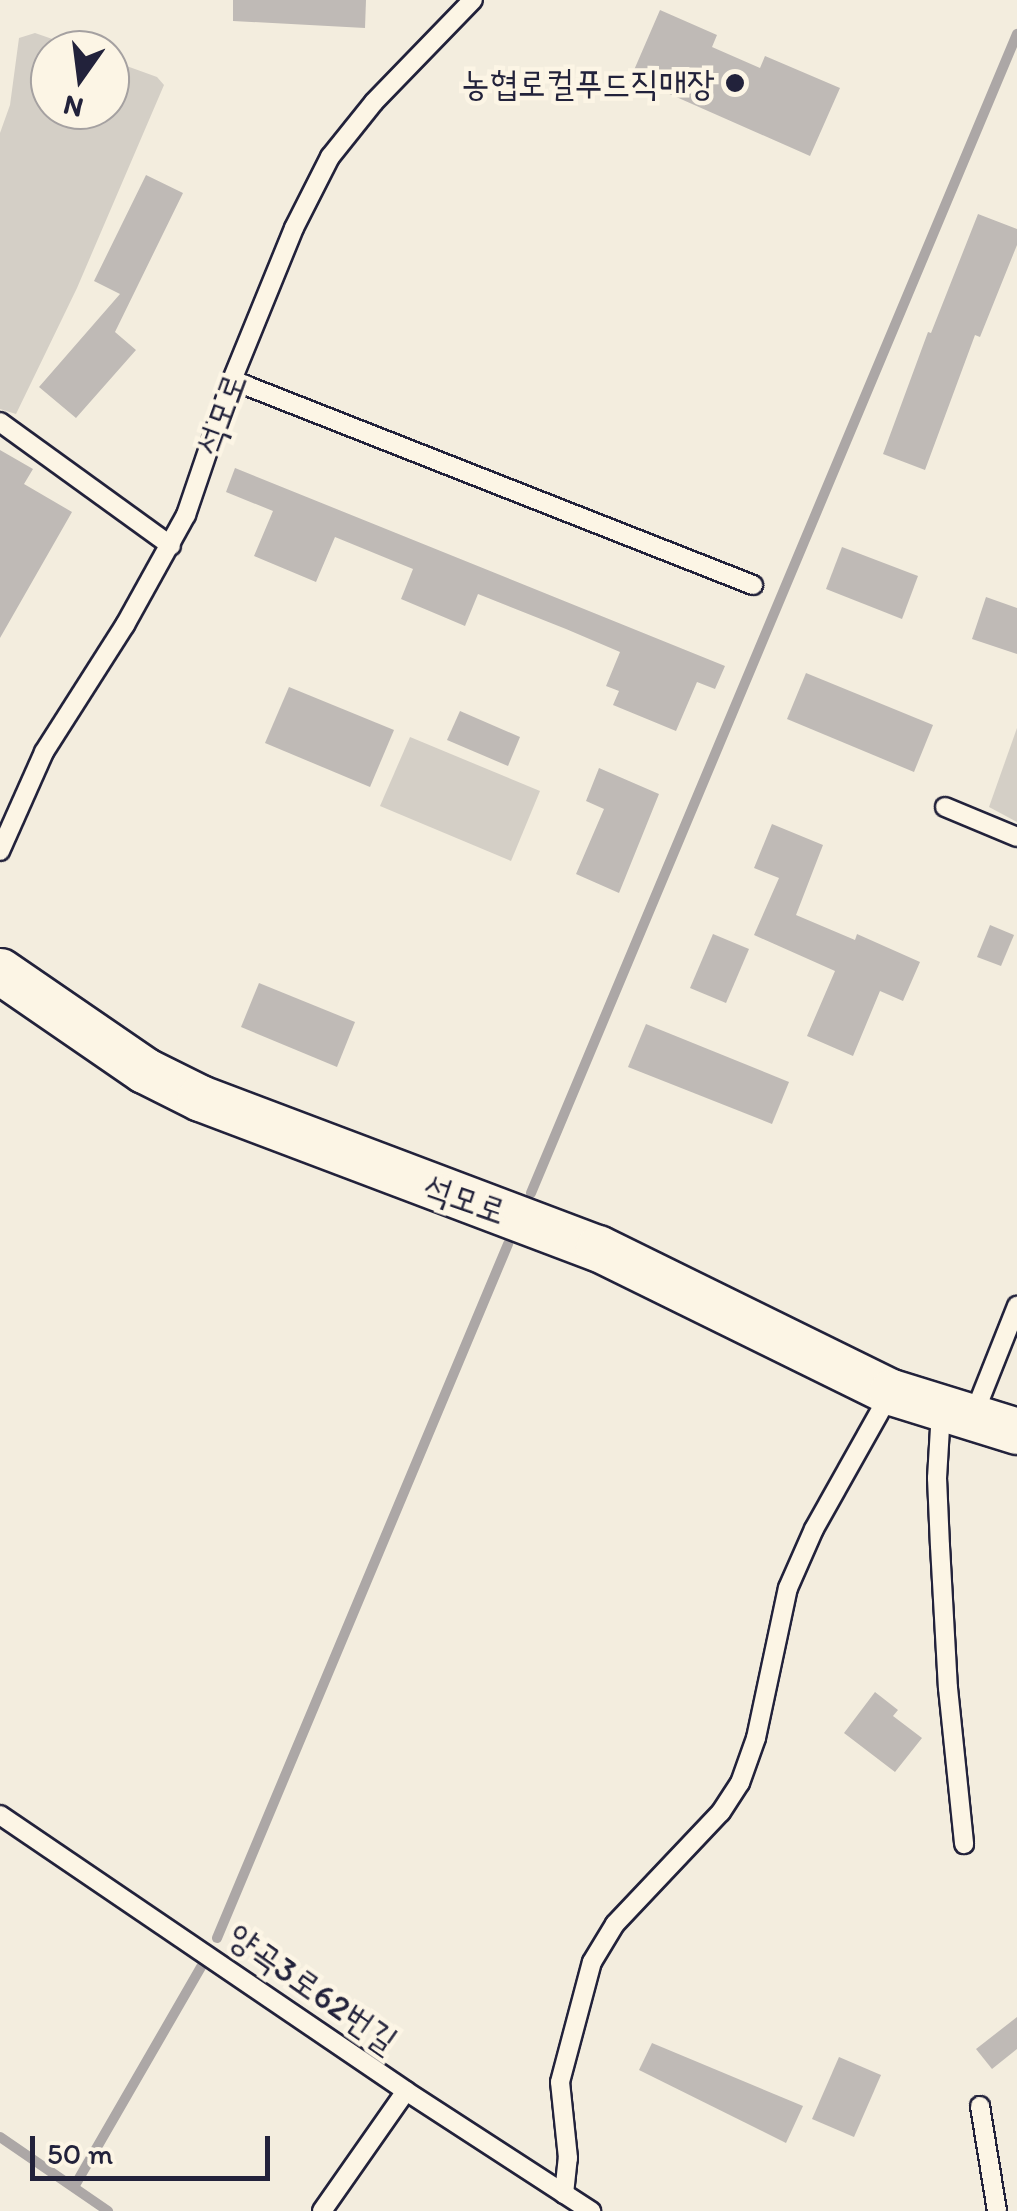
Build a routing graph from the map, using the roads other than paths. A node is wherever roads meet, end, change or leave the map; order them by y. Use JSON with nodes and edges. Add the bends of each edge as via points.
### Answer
{"nodes":[{"id":1,"x":474,"y":0,"type":"edge"},
{"id":2,"x":232,"y":380,"type":"junction"},
{"id":3,"x":0,"y":422,"type":"edge"},
{"id":4,"x":171,"y":546,"type":"junction"},
{"id":5,"x":753,"y":586,"type":"dead end"},
{"id":6,"x":945,"y":807,"type":"dead end"},
{"id":7,"x":1017,"y":836,"type":"edge"},
{"id":8,"x":0,"y":851,"type":"edge"},
{"id":9,"x":0,"y":971,"type":"edge"},
{"id":10,"x":1017,"y":1306,"type":"edge"},
{"id":11,"x":891,"y":1392,"type":"junction"},
{"id":12,"x":957,"y":1415,"type":"junction"},
{"id":13,"x":1017,"y":1431,"type":"edge"},
{"id":14,"x":0,"y":1815,"type":"edge"},
{"id":15,"x":964,"y":1844,"type":"dead end"},
{"id":16,"x":406,"y":2091,"type":"junction"},
{"id":17,"x":980,"y":2106,"type":"dead end"},
{"id":18,"x":564,"y":2194,"type":"junction"},
{"id":19,"x":322,"y":2211,"type":"edge"},
{"id":20,"x":591,"y":2211,"type":"edge"},
{"id":21,"x":997,"y":2211,"type":"edge"}],
"edges":[{"from":1,"to":2,"type":"lane","name":"석모로","via":[[330,157]]},
{"from":2,"to":4,"type":"lane","name":"석모로"},
{"from":2,"to":5,"type":"lane"},
{"from":3,"to":4,"type":"lane"},
{"from":4,"to":8,"type":"lane","name":"석모로","via":[[44,752]]},
{"from":6,"to":7,"type":"lane"},
{"from":9,"to":11,"type":"street","name":"석모로","via":[[144,1070],[200,1098],[598,1248]]},
{"from":10,"to":12,"type":"lane"},
{"from":11,"to":12,"type":"street","name":"석모로"},
{"from":11,"to":18,"type":"lane","via":[[788,1588],[740,1783],[721,1812],[615,1924],[592,1962],[560,2082],[568,2158]]},
{"from":12,"to":13,"type":"street","name":"석모로"},
{"from":12,"to":15,"type":"lane","via":[[937,1478]]},
{"from":14,"to":16,"type":"lane","name":"양곡3로62번길"},
{"from":16,"to":18,"type":"lane","name":"양곡3로62번길"},
{"from":16,"to":19,"type":"lane"},
{"from":17,"to":21,"type":"lane"},
{"from":18,"to":20,"type":"lane","name":"양곡3로62번길"}]}
